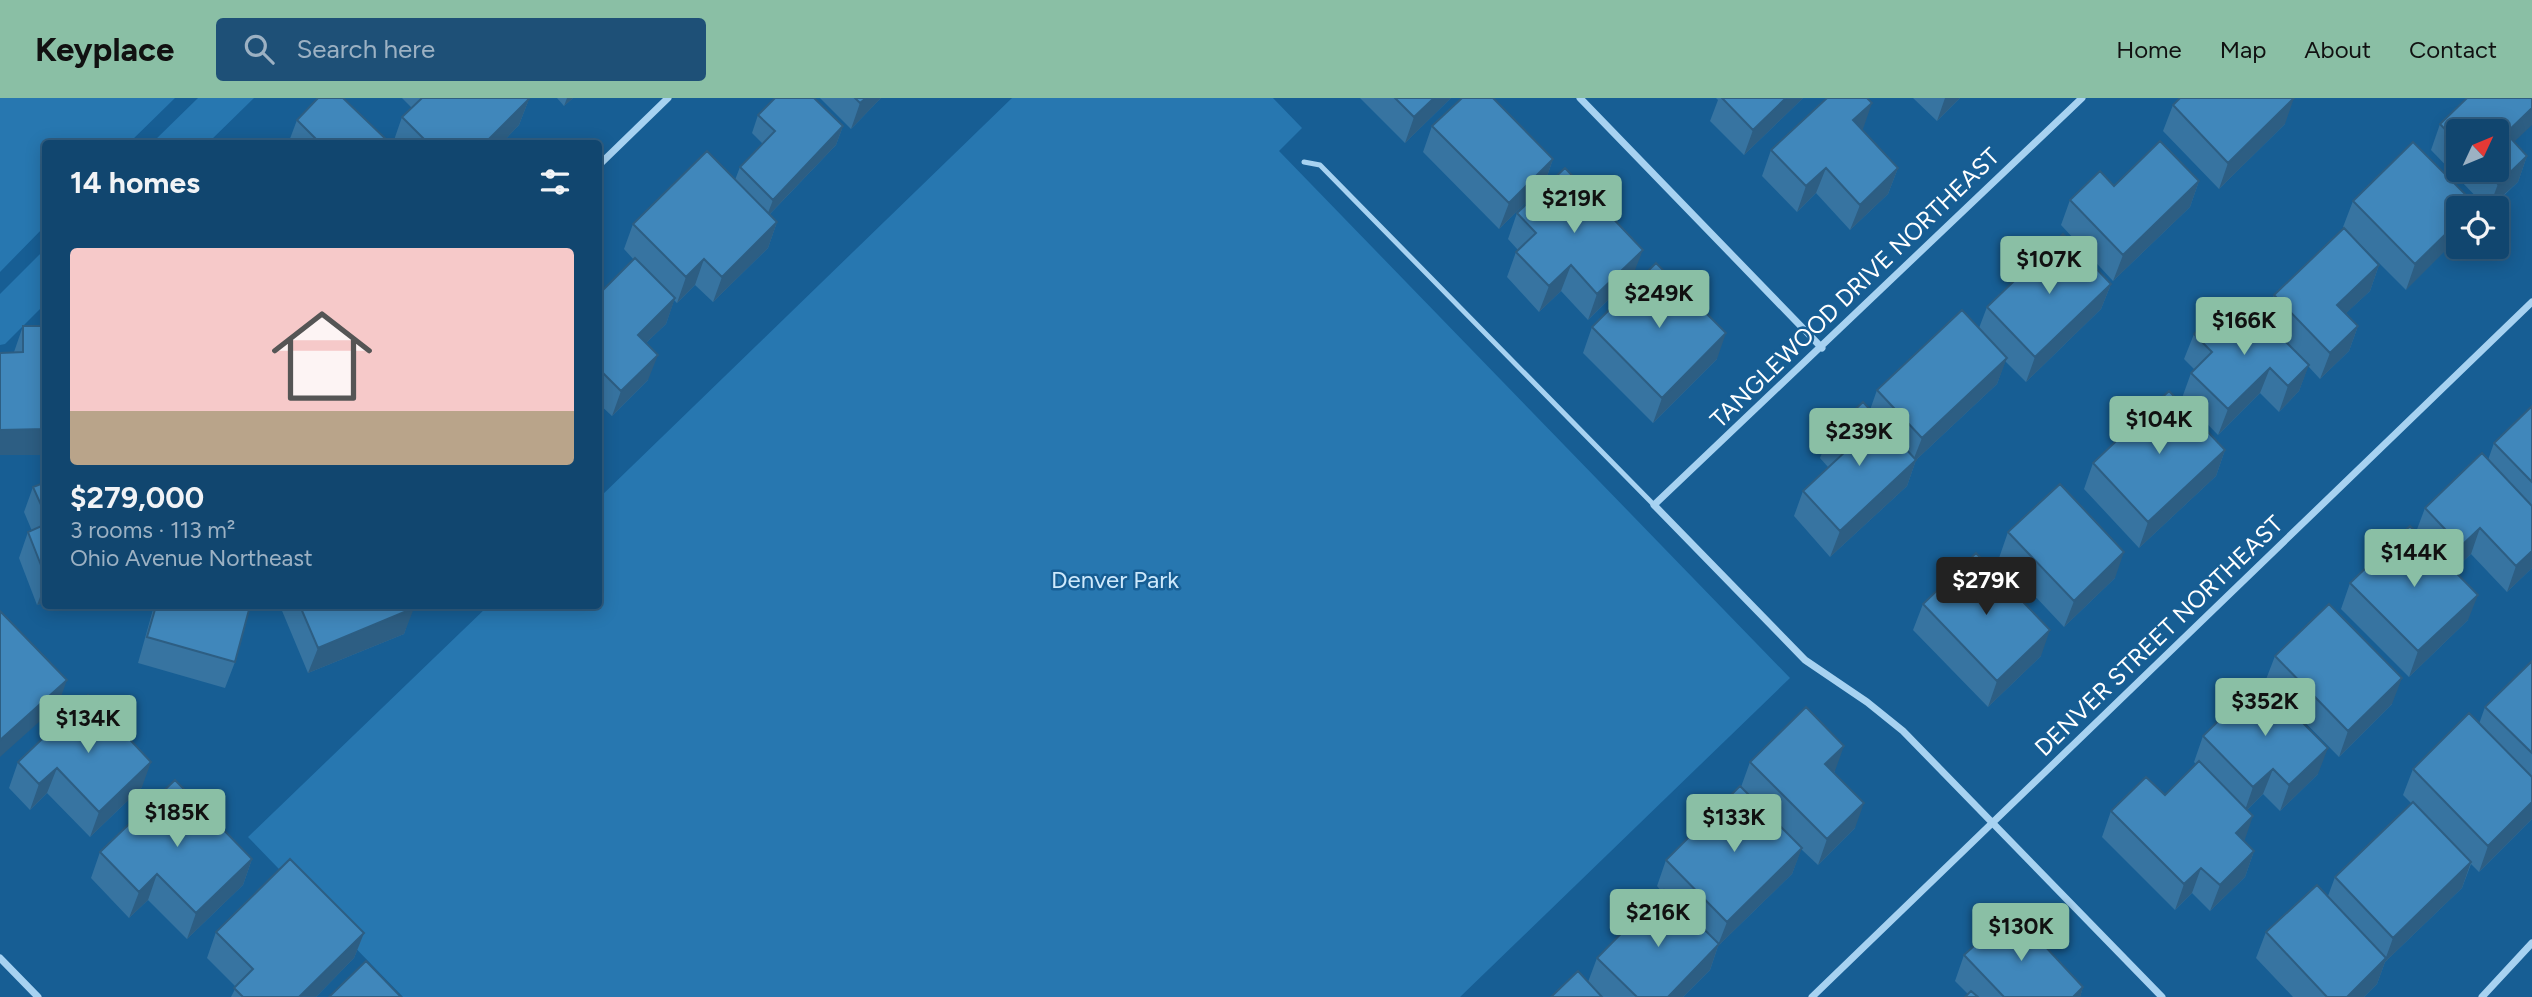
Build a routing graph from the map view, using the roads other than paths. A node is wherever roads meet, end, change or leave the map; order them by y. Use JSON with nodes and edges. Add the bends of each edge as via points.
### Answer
{"nodes":[{"id":1,"x":668,"y":98,"type":"edge"},
{"id":2,"x":1580,"y":98,"type":"edge"},
{"id":3,"x":2082,"y":98,"type":"edge"},
{"id":4,"x":602,"y":162,"type":"edge"},
{"id":5,"x":1304,"y":162,"type":"dead end"},
{"id":6,"x":2532,"y":302,"type":"edge"},
{"id":7,"x":1822,"y":348,"type":"junction"},
{"id":8,"x":1654,"y":505,"type":"junction"},
{"id":9,"x":1993,"y":823,"type":"junction"},
{"id":10,"x":2532,"y":943,"type":"edge"},
{"id":11,"x":0,"y":958,"type":"edge"},
{"id":12,"x":38,"y":997,"type":"edge"},
{"id":13,"x":1812,"y":997,"type":"edge"},
{"id":14,"x":2162,"y":997,"type":"edge"},
{"id":15,"x":2482,"y":997,"type":"edge"}],
"edges":[{"from":1,"to":4,"type":"street"},
{"from":2,"to":7,"type":"street"},
{"from":3,"to":7,"type":"street","name":"TANGLEWOOD DRIVE NORTHEAST"},
{"from":5,"to":8,"type":"lane","via":[[1320,165]]},
{"from":6,"to":9,"type":"street","name":"DENVER STREET NORTHEAST"},
{"from":7,"to":8,"type":"street","name":"TANGLEWOOD DRIVE NORTHEAST"},
{"from":8,"to":9,"type":"street","via":[[1805,660],[1903,731]]},
{"from":9,"to":13,"type":"street","name":"DENVER STREET NORTHEAST"},
{"from":9,"to":14,"type":"street"},
{"from":10,"to":15,"type":"street"},
{"from":11,"to":12,"type":"street"}]}
